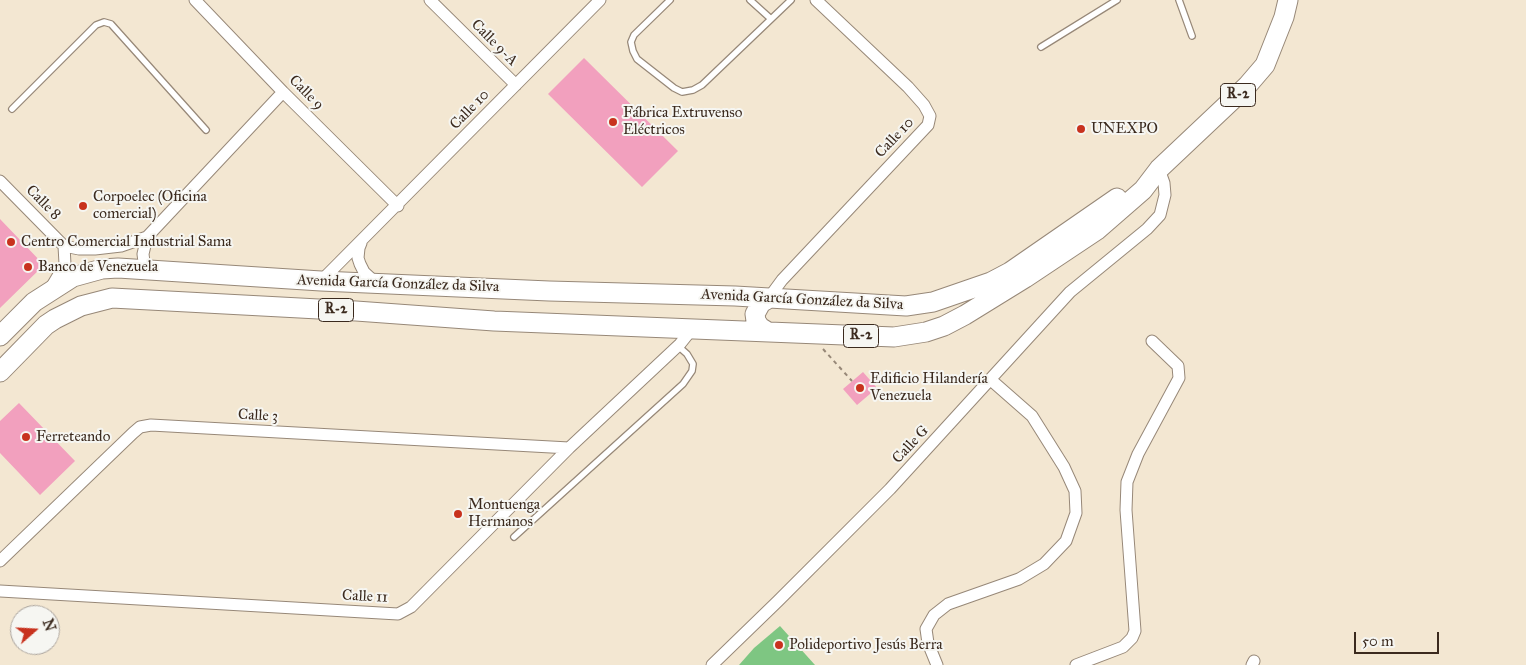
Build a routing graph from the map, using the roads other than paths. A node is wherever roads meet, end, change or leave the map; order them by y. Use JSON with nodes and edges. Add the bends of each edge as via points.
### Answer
{"nodes":[{"id":1,"x":195,"y":0,"type":"edge"},
{"id":2,"x":430,"y":0,"type":"edge"},
{"id":3,"x":600,"y":0,"type":"edge"},
{"id":4,"x":670,"y":0,"type":"edge"},
{"id":5,"x":750,"y":0,"type":"edge"},
{"id":6,"x":791,"y":0,"type":"edge"},
{"id":7,"x":816,"y":0,"type":"edge"},
{"id":8,"x":1118,"y":0,"type":"edge"},
{"id":9,"x":1179,"y":0,"type":"edge"},
{"id":10,"x":1288,"y":0,"type":"edge"},
{"id":11,"x":771,"y":19,"type":"junction"},
{"id":12,"x":1192,"y":36,"type":"dead end"},
{"id":13,"x":1041,"y":47,"type":"dead end"},
{"id":14,"x":516,"y":85,"type":"junction"},
{"id":15,"x":284,"y":92,"type":"junction"},
{"id":16,"x":12,"y":109,"type":"dead end"},
{"id":17,"x":206,"y":130,"type":"dead end"},
{"id":18,"x":1159,"y":169,"type":"junction"},
{"id":19,"x":0,"y":181,"type":"edge"},
{"id":20,"x":398,"y":206,"type":"junction"},
{"id":21,"x":147,"y":237,"type":"junction"},
{"id":22,"x":362,"y":242,"type":"junction"},
{"id":23,"x":64,"y":246,"type":"junction"},
{"id":24,"x":158,"y":272,"type":"junction"},
{"id":25,"x":322,"y":281,"type":"junction"},
{"id":26,"x":377,"y":284,"type":"junction"},
{"id":27,"x":45,"y":294,"type":"junction"},
{"id":28,"x":735,"y":296,"type":"junction"},
{"id":29,"x":768,"y":299,"type":"junction"},
{"id":30,"x":736,"y":330,"type":"junction"},
{"id":31,"x":768,"y":332,"type":"junction"},
{"id":32,"x":0,"y":336,"type":"edge"},
{"id":33,"x":681,"y":337,"type":"junction"},
{"id":34,"x":1152,"y":341,"type":"dead end"},
{"id":35,"x":0,"y":372,"type":"edge"},
{"id":36,"x":991,"y":380,"type":"junction"},
{"id":37,"x":569,"y":448,"type":"junction"},
{"id":38,"x":514,"y":537,"type":"dead end"},
{"id":39,"x":0,"y":561,"type":"edge"},
{"id":40,"x":0,"y":591,"type":"edge"},
{"id":41,"x":712,"y":665,"type":"edge"},
{"id":42,"x":937,"y":665,"type":"edge"},
{"id":43,"x":1076,"y":665,"type":"edge"}],
"edges":[{"from":1,"to":15,"type":"street","name":"Calle 9"},
{"from":2,"to":14,"type":"street","name":"Calle 9-A"},
{"from":3,"to":14,"type":"street","name":"Calle 10"},
{"from":4,"to":11,"type":"lane","via":[[634,35],[631,42],[636,59],[682,92],[702,85]]},
{"from":5,"to":11,"type":"lane"},
{"from":6,"to":11,"type":"lane"},
{"from":7,"to":29,"type":"street","name":"Calle 10","via":[[908,87],[930,116],[924,131],[782,280]]},
{"from":8,"to":13,"type":"lane"},
{"from":9,"to":12,"type":"lane"},
{"from":10,"to":18,"type":"main road","number":"R-2","via":[[1265,65]]},
{"from":14,"to":20,"type":"street","name":"Calle 10"},
{"from":15,"to":20,"type":"street","name":"Calle 9"},
{"from":15,"to":21,"type":"street"},
{"from":16,"to":17,"type":"lane","via":[[96,26],[104,22],[111,24]]},
{"from":18,"to":29,"type":"main road","name":"Avenida García González da Silva","number":"R-2","via":[[1137,181],[1096,214],[1010,272],[960,294],[906,306]]},
{"from":18,"to":31,"type":"main road","name":"Avenida García González da Silva","number":"R-2","via":[[1143,190],[1097,230],[994,298],[944,326],[899,336]]},
{"from":18,"to":36,"type":"street","name":"Calle G","via":[[1165,195],[1160,215],[1070,292]]},
{"from":19,"to":23,"type":"street","name":"Calle 8"},
{"from":20,"to":22,"type":"street","name":"Calle 10"},
{"from":21,"to":23,"type":"street","via":[[121,246],[96,249]]},
{"from":21,"to":24,"type":"street","via":[[144,262]]},
{"from":22,"to":25,"type":"street","name":"Calle 10"},
{"from":22,"to":26,"type":"street","via":[[358,248],[360,264]]},
{"from":23,"to":27,"type":"street","via":[[65,264]]},
{"from":24,"to":25,"type":"main road","name":"Avenida García González da Silva","number":"R-2"},
{"from":24,"to":27,"type":"main road","name":"Avenida García González da Silva","number":"R-2","via":[[102,269],[72,277]]},
{"from":25,"to":26,"type":"main road","name":"Avenida García González da Silva","number":"R-2"},
{"from":26,"to":28,"type":"main road","name":"Avenida García González da Silva","number":"R-2"},
{"from":27,"to":32,"type":"main road","name":"Avenida García González da Silva","number":"R-2"},
{"from":28,"to":29,"type":"main road","name":"Avenida García González da Silva","number":"R-2"},
{"from":28,"to":30,"type":"main road","via":[[744,312]]},
{"from":29,"to":31,"type":"main road","via":[[761,303],[755,314],[760,327]]},
{"from":30,"to":31,"type":"main road","name":"Avenida García González da Silva","number":"R-2"},
{"from":30,"to":33,"type":"main road","name":"Avenida García González da Silva","number":"R-2"},
{"from":33,"to":35,"type":"main road","name":"Avenida García González da Silva","number":"R-2","via":[[356,311],[112,298],[81,306],[55,319]]},
{"from":33,"to":37,"type":"street","name":"Calle 11"},
{"from":33,"to":38,"type":"lane","via":[[692,364],[692,371],[683,384]]},
{"from":34,"to":43,"type":"street","via":[[1178,366],[1180,378],[1138,454],[1127,482],[1134,631],[1123,647]]},
{"from":36,"to":41,"type":"street","name":"Calle G","via":[[890,489]]},
{"from":36,"to":42,"type":"street","via":[[1032,416],[1048,441],[1075,491],[1076,513],[1066,541],[1044,564],[1019,579],[948,604],[934,615],[926,629]]},
{"from":37,"to":39,"type":"street","name":"Calle 3","via":[[151,425],[140,427]]},
{"from":37,"to":40,"type":"street","name":"Calle 11","via":[[411,607],[398,614]]}]}
